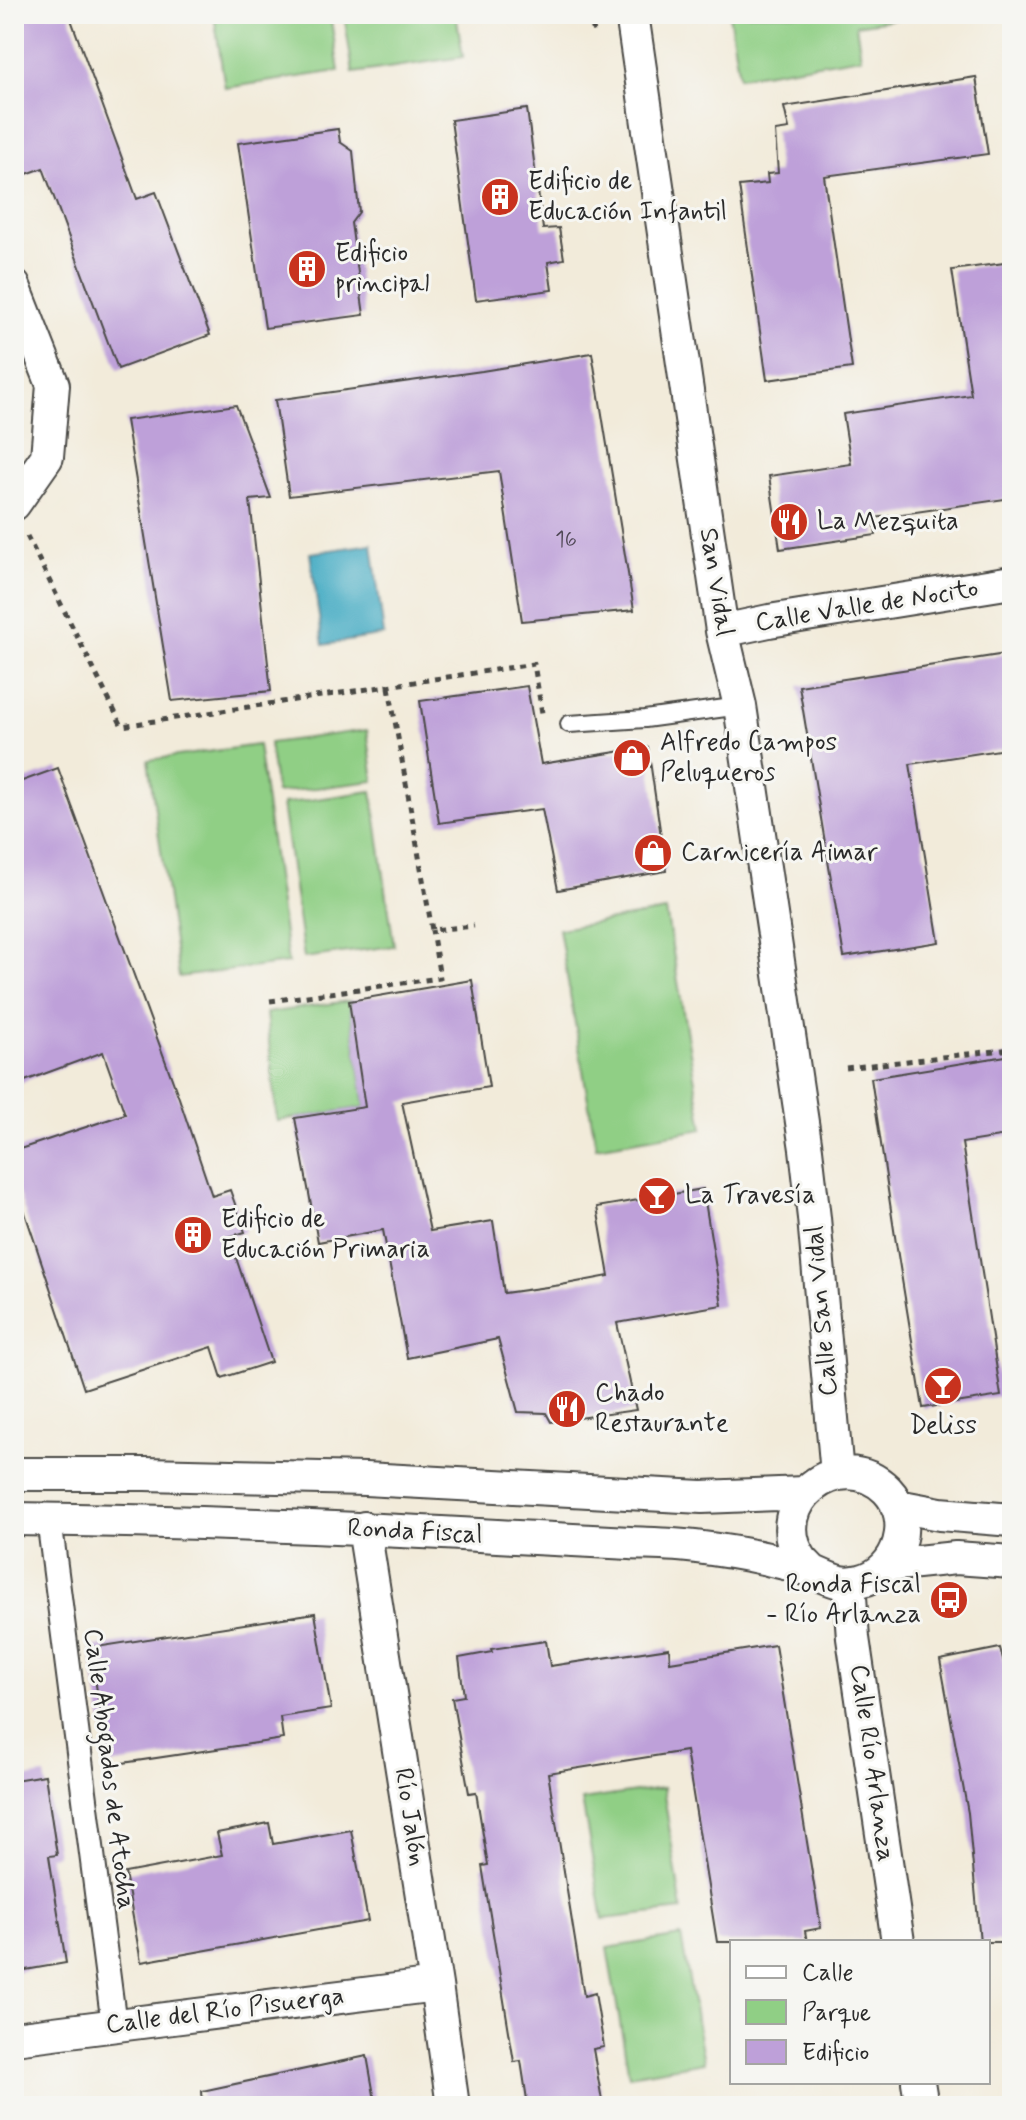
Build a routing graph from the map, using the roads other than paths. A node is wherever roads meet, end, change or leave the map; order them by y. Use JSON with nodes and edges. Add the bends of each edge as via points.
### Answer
{"nodes":[{"id":1,"x":632,"y":14,"type":"edge"},
{"id":2,"x":14,"y":286,"type":"edge"},
{"id":3,"x":17,"y":514,"type":"edge"},
{"id":4,"x":1012,"y":582,"type":"edge"},
{"id":5,"x":722,"y":631,"type":"junction"},
{"id":6,"x":740,"y":706,"type":"junction"},
{"id":7,"x":569,"y":724,"type":"dead end"},
{"id":8,"x":806,"y":1149,"type":"joint"},
{"id":9,"x":14,"y":1474,"type":"edge"},
{"id":10,"x":837,"y":1474,"type":"junction"},
{"id":11,"x":804,"y":1493,"type":"junction"},
{"id":12,"x":897,"y":1506,"type":"junction"},
{"id":13,"x":14,"y":1519,"type":"edge"},
{"id":14,"x":49,"y":1519,"type":"junction"},
{"id":15,"x":1012,"y":1520,"type":"edge"},
{"id":16,"x":364,"y":1528,"type":"junction"},
{"id":17,"x":1012,"y":1562,"type":"edge"},
{"id":18,"x":888,"y":1565,"type":"junction"},
{"id":19,"x":813,"y":1572,"type":"junction"},
{"id":20,"x":849,"y":1583,"type":"junction"},
{"id":21,"x":898,"y":1940,"type":"edge"},
{"id":22,"x":436,"y":1985,"type":"junction"},
{"id":23,"x":114,"y":2025,"type":"junction"},
{"id":24,"x":14,"y":2038,"type":"edge"},
{"id":25,"x":918,"y":2084,"type":"edge"},
{"id":26,"x":453,"y":2106,"type":"edge"},
{"id":27,"x":922,"y":2106,"type":"edge"}],
"edges":[{"from":1,"to":5,"type":"street","name":"San Vidal"},
{"from":2,"to":3,"type":"street","via":[[53,385],[47,457]]},
{"from":4,"to":5,"type":"street","name":"Calle Valle de Nocito"},
{"from":5,"to":6,"type":"street","name":"San Vidal"},
{"from":6,"to":7,"type":"lane"},
{"from":6,"to":8,"type":"street","name":"San Vidal"},
{"from":8,"to":10,"type":"street","name":"Calle San Vidal"},
{"from":9,"to":11,"type":"street","name":"Ronda Fiscal","via":[[365,1479],[702,1497]]},
{"from":10,"to":11,"type":"street","name":"Ronda Fiscal"},
{"from":10,"to":12,"type":"street","via":[[873,1480]]},
{"from":11,"to":19,"type":"street","via":[[795,1508],[793,1543]]},
{"from":12,"to":15,"type":"street"},
{"from":12,"to":18,"type":"street","via":[[902,1531]]},
{"from":13,"to":14,"type":"street","name":"Ronda Fiscal"},
{"from":14,"to":16,"type":"street","name":"Ronda Fiscal"},
{"from":14,"to":23,"type":"street","name":"Calle Abogados de Atocha"},
{"from":16,"to":19,"type":"street","name":"Ronda Fiscal","via":[[695,1547]]},
{"from":16,"to":22,"type":"street","name":"Río Jalón"},
{"from":17,"to":18,"type":"street","via":[[956,1558]]},
{"from":18,"to":20,"type":"street","via":[[863,1581]]},
{"from":19,"to":20,"type":"street","name":"Ronda Fiscal"},
{"from":20,"to":21,"type":"street","name":"Calle Río Arlanza"},
{"from":22,"to":23,"type":"street","name":"Calle del Río Pisuerga"},
{"from":22,"to":26,"type":"street","name":"Río Jalón"},
{"from":23,"to":24,"type":"street","name":"Calle del Río Pisuerga"},
{"from":25,"to":27,"type":"street"}]}
